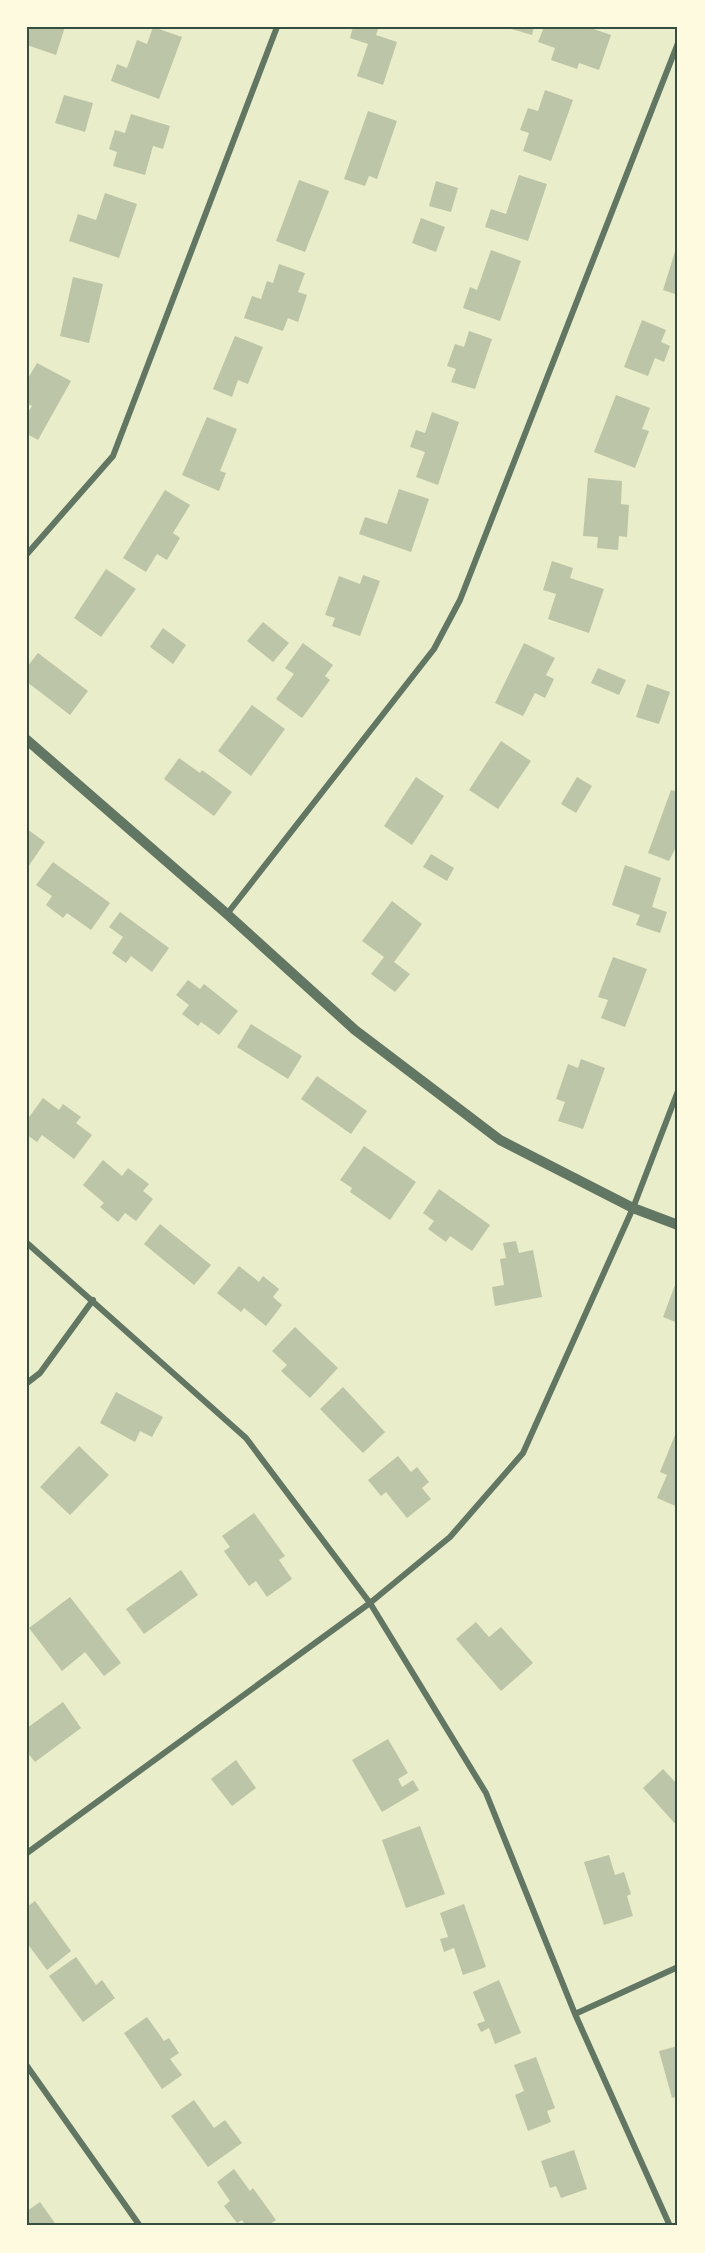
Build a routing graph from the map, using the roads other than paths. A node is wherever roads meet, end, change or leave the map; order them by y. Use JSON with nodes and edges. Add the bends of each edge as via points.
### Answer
{"nodes":[{"id":1,"x":277,"y":27,"type":"edge"},
{"id":2,"x":678,"y":43,"type":"edge"},
{"id":3,"x":27,"y":554,"type":"edge"},
{"id":4,"x":27,"y":740,"type":"edge"},
{"id":5,"x":227,"y":914,"type":"junction"},
{"id":6,"x":678,"y":1091,"type":"edge"},
{"id":7,"x":633,"y":1208,"type":"junction"},
{"id":8,"x":678,"y":1225,"type":"edge"},
{"id":9,"x":27,"y":1243,"type":"edge"},
{"id":10,"x":93,"y":1300,"type":"junction"},
{"id":11,"x":27,"y":1383,"type":"edge"},
{"id":12,"x":370,"y":1603,"type":"junction"},
{"id":13,"x":27,"y":1853,"type":"edge"},
{"id":14,"x":678,"y":1968,"type":"edge"},
{"id":15,"x":576,"y":2014,"type":"junction"},
{"id":16,"x":27,"y":2066,"type":"edge"},
{"id":17,"x":140,"y":2226,"type":"edge"},
{"id":18,"x":670,"y":2226,"type":"edge"}],
"edges":[{"from":1,"to":3,"type":"street","via":[[113,456]]},
{"from":2,"to":5,"type":"street","via":[[454,610],[434,649]]},
{"from":4,"to":5,"type":"street"},
{"from":5,"to":7,"type":"street","via":[[356,1030],[500,1140]]},
{"from":6,"to":7,"type":"street"},
{"from":7,"to":8,"type":"street"},
{"from":7,"to":12,"type":"street","via":[[523,1453],[450,1537]]},
{"from":9,"to":10,"type":"street"},
{"from":10,"to":11,"type":"street","via":[[40,1373]]},
{"from":10,"to":12,"type":"street","via":[[246,1438]]},
{"from":12,"to":13,"type":"street"},
{"from":12,"to":15,"type":"street","via":[[486,1793]]},
{"from":14,"to":15,"type":"street"},
{"from":15,"to":18,"type":"street"},
{"from":16,"to":17,"type":"street"}]}
